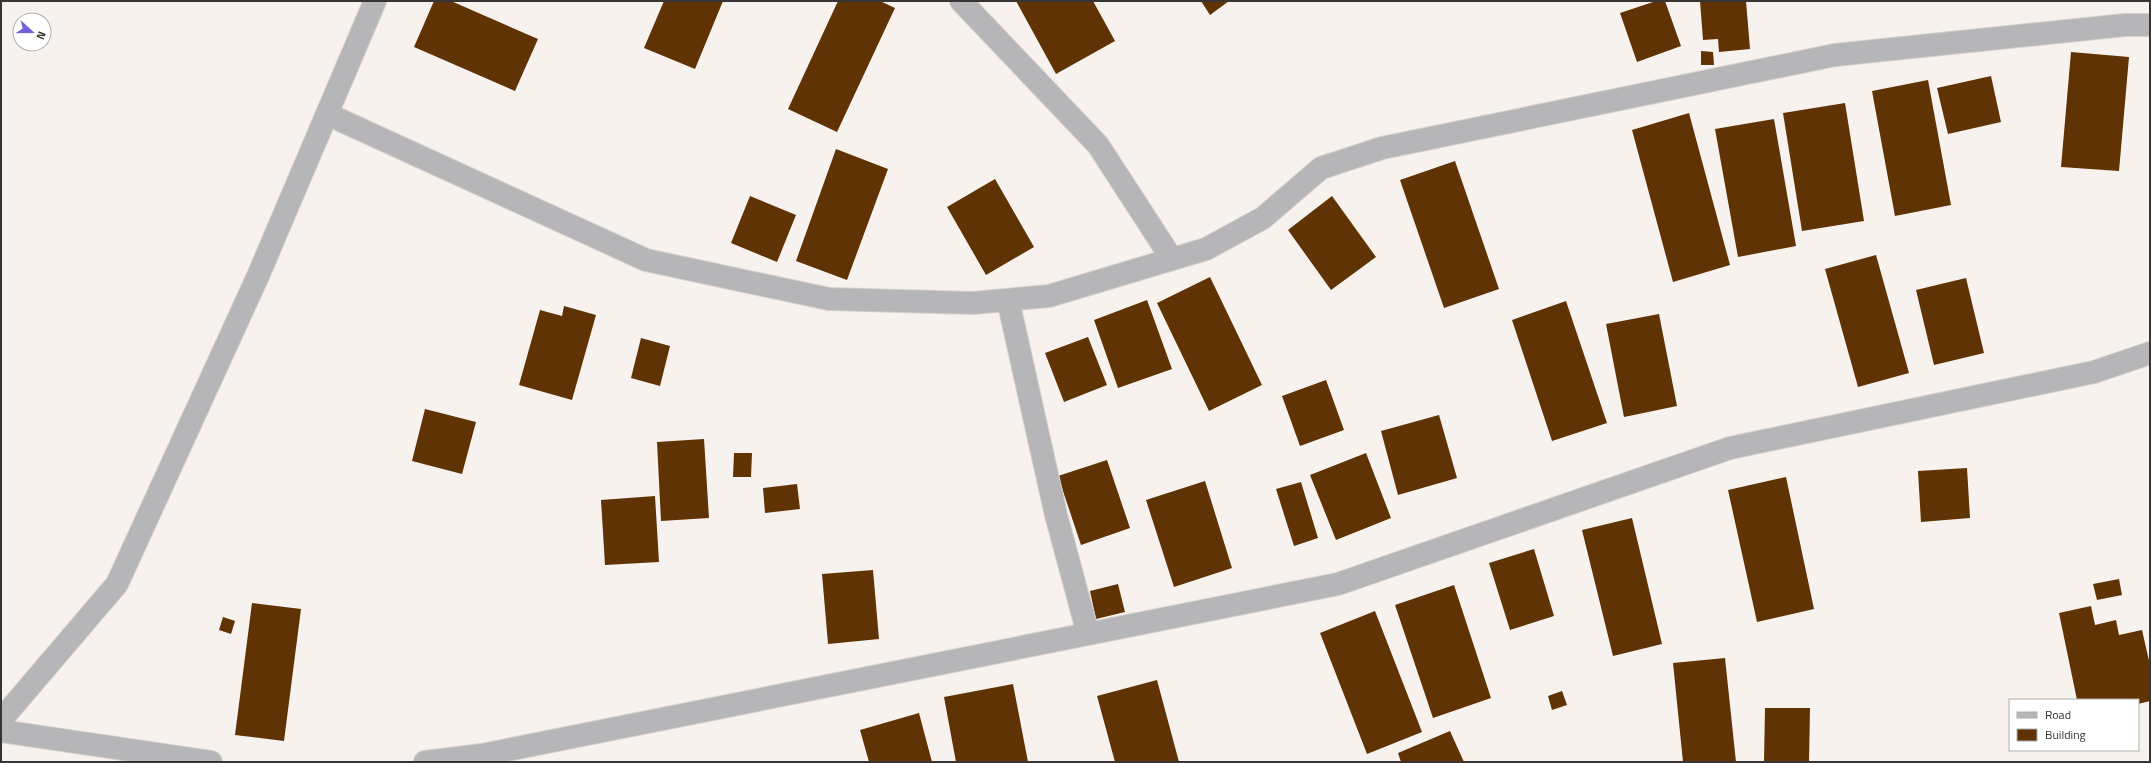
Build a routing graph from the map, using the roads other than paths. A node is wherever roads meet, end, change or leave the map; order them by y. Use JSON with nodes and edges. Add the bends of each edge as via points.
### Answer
{"nodes":[{"id":1,"x":375,"y":1,"type":"edge"},
{"id":2,"x":961,"y":1,"type":"edge"},
{"id":3,"x":2150,"y":25,"type":"edge"},
{"id":4,"x":327,"y":114,"type":"junction"},
{"id":5,"x":1172,"y":259,"type":"junction"},
{"id":6,"x":1008,"y":300,"type":"junction"},
{"id":7,"x":2150,"y":353,"type":"edge"},
{"id":8,"x":1088,"y":634,"type":"junction"},
{"id":9,"x":1,"y":720,"type":"edge"},
{"id":10,"x":1,"y":731,"type":"edge"},
{"id":11,"x":211,"y":762,"type":"edge"},
{"id":12,"x":425,"y":762,"type":"edge"}],
"edges":[{"from":1,"to":4,"type":"street"},
{"from":2,"to":5,"type":"street","via":[[1098,145]]},
{"from":3,"to":5,"type":"street","via":[[2125,25],[1835,55],[1382,148],[1321,168],[1263,218],[1206,249]]},
{"from":4,"to":6,"type":"street","via":[[646,260],[829,299],[973,303]]},
{"from":4,"to":9,"type":"street","via":[[258,276],[117,584]]},
{"from":5,"to":6,"type":"street","via":[[1049,296]]},
{"from":6,"to":8,"type":"street","via":[[1056,514]]},
{"from":7,"to":8,"type":"street","via":[[2094,372],[1730,448],[1338,584]]},
{"from":8,"to":12,"type":"street","via":[[482,755]]},
{"from":10,"to":11,"type":"street"}]}
